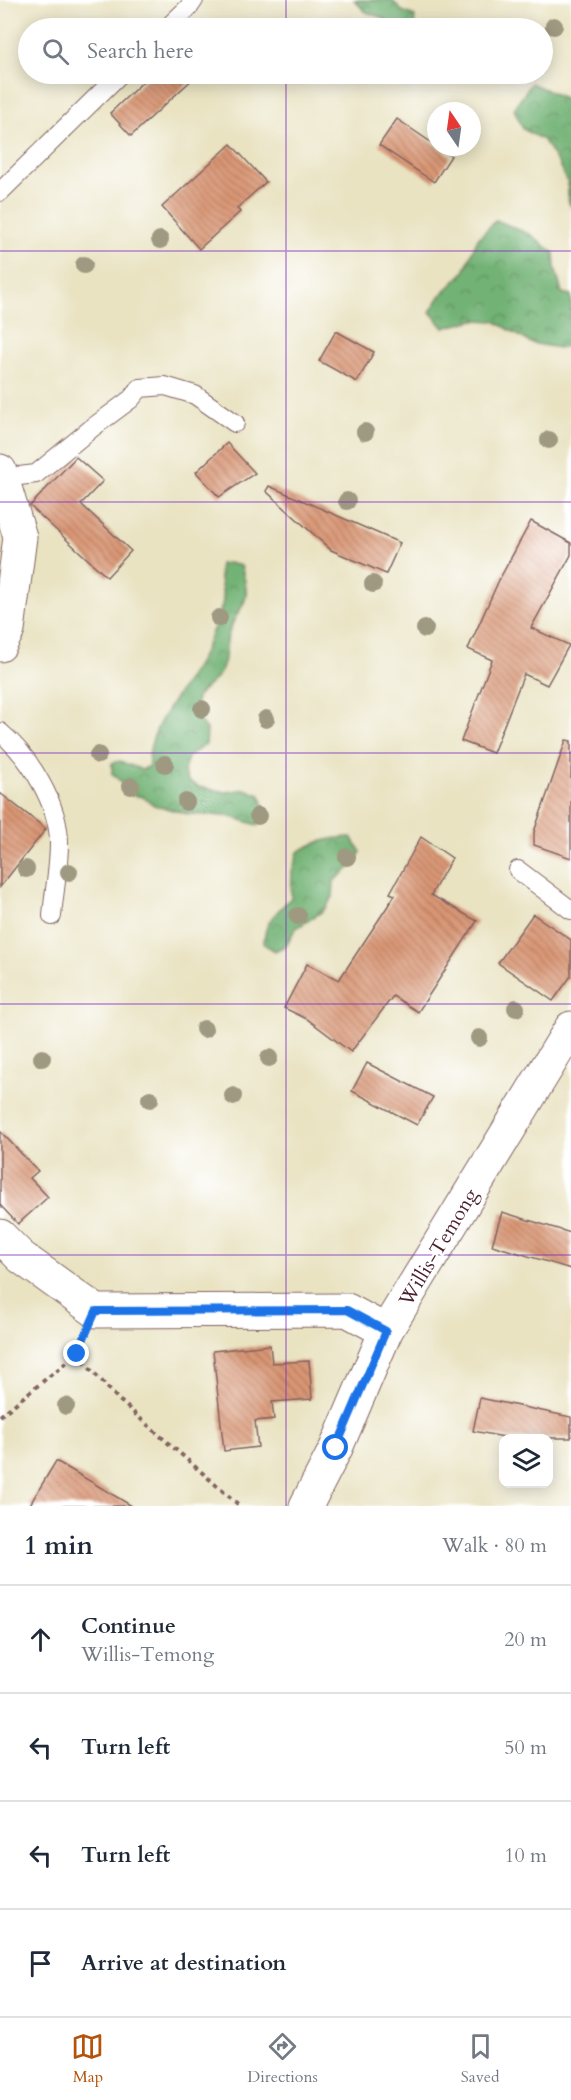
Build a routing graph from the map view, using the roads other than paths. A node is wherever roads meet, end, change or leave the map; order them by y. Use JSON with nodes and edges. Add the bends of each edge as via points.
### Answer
{"nodes":[{"id":1,"x":194,"y":0,"type":"edge"},
{"id":2,"x":177,"y":18,"type":"edge"},
{"id":3,"x":110,"y":84,"type":"edge"},
{"id":4,"x":0,"y":192,"type":"edge"},
{"id":5,"x":235,"y":423,"type":"dead end"},
{"id":6,"x":1,"y":474,"type":"edge"},
{"id":7,"x":0,"y":645,"type":"edge"},
{"id":8,"x":0,"y":732,"type":"edge"},
{"id":9,"x":518,"y":870,"type":"dead end"},
{"id":10,"x":571,"y":910,"type":"edge"},
{"id":11,"x":52,"y":916,"type":"dead end"},
{"id":12,"x":571,"y":1028,"type":"edge"},
{"id":13,"x":0,"y":1236,"type":"edge"},
{"id":14,"x":386,"y":1331,"type":"junction"},
{"id":15,"x":306,"y":1506,"type":"edge"}],
"edges":[{"from":1,"to":2,"type":"lane"},
{"from":3,"to":4,"type":"lane"},
{"from":5,"to":6,"type":"lane","via":[[195,395],[165,386],[140,388],[36,474]]},
{"from":6,"to":7,"type":"street","via":[[20,537],[8,630]]},
{"from":8,"to":11,"type":"lane","via":[[16,746],[51,801],[59,842]]},
{"from":9,"to":10,"type":"lane"},
{"from":12,"to":14,"type":"street","name":"Willis-Temong"},
{"from":13,"to":14,"type":"street","via":[[21,1257],[96,1311],[347,1310]]},
{"from":14,"to":15,"type":"street","name":"Willis-Temong","via":[[336,1448]]}]}
